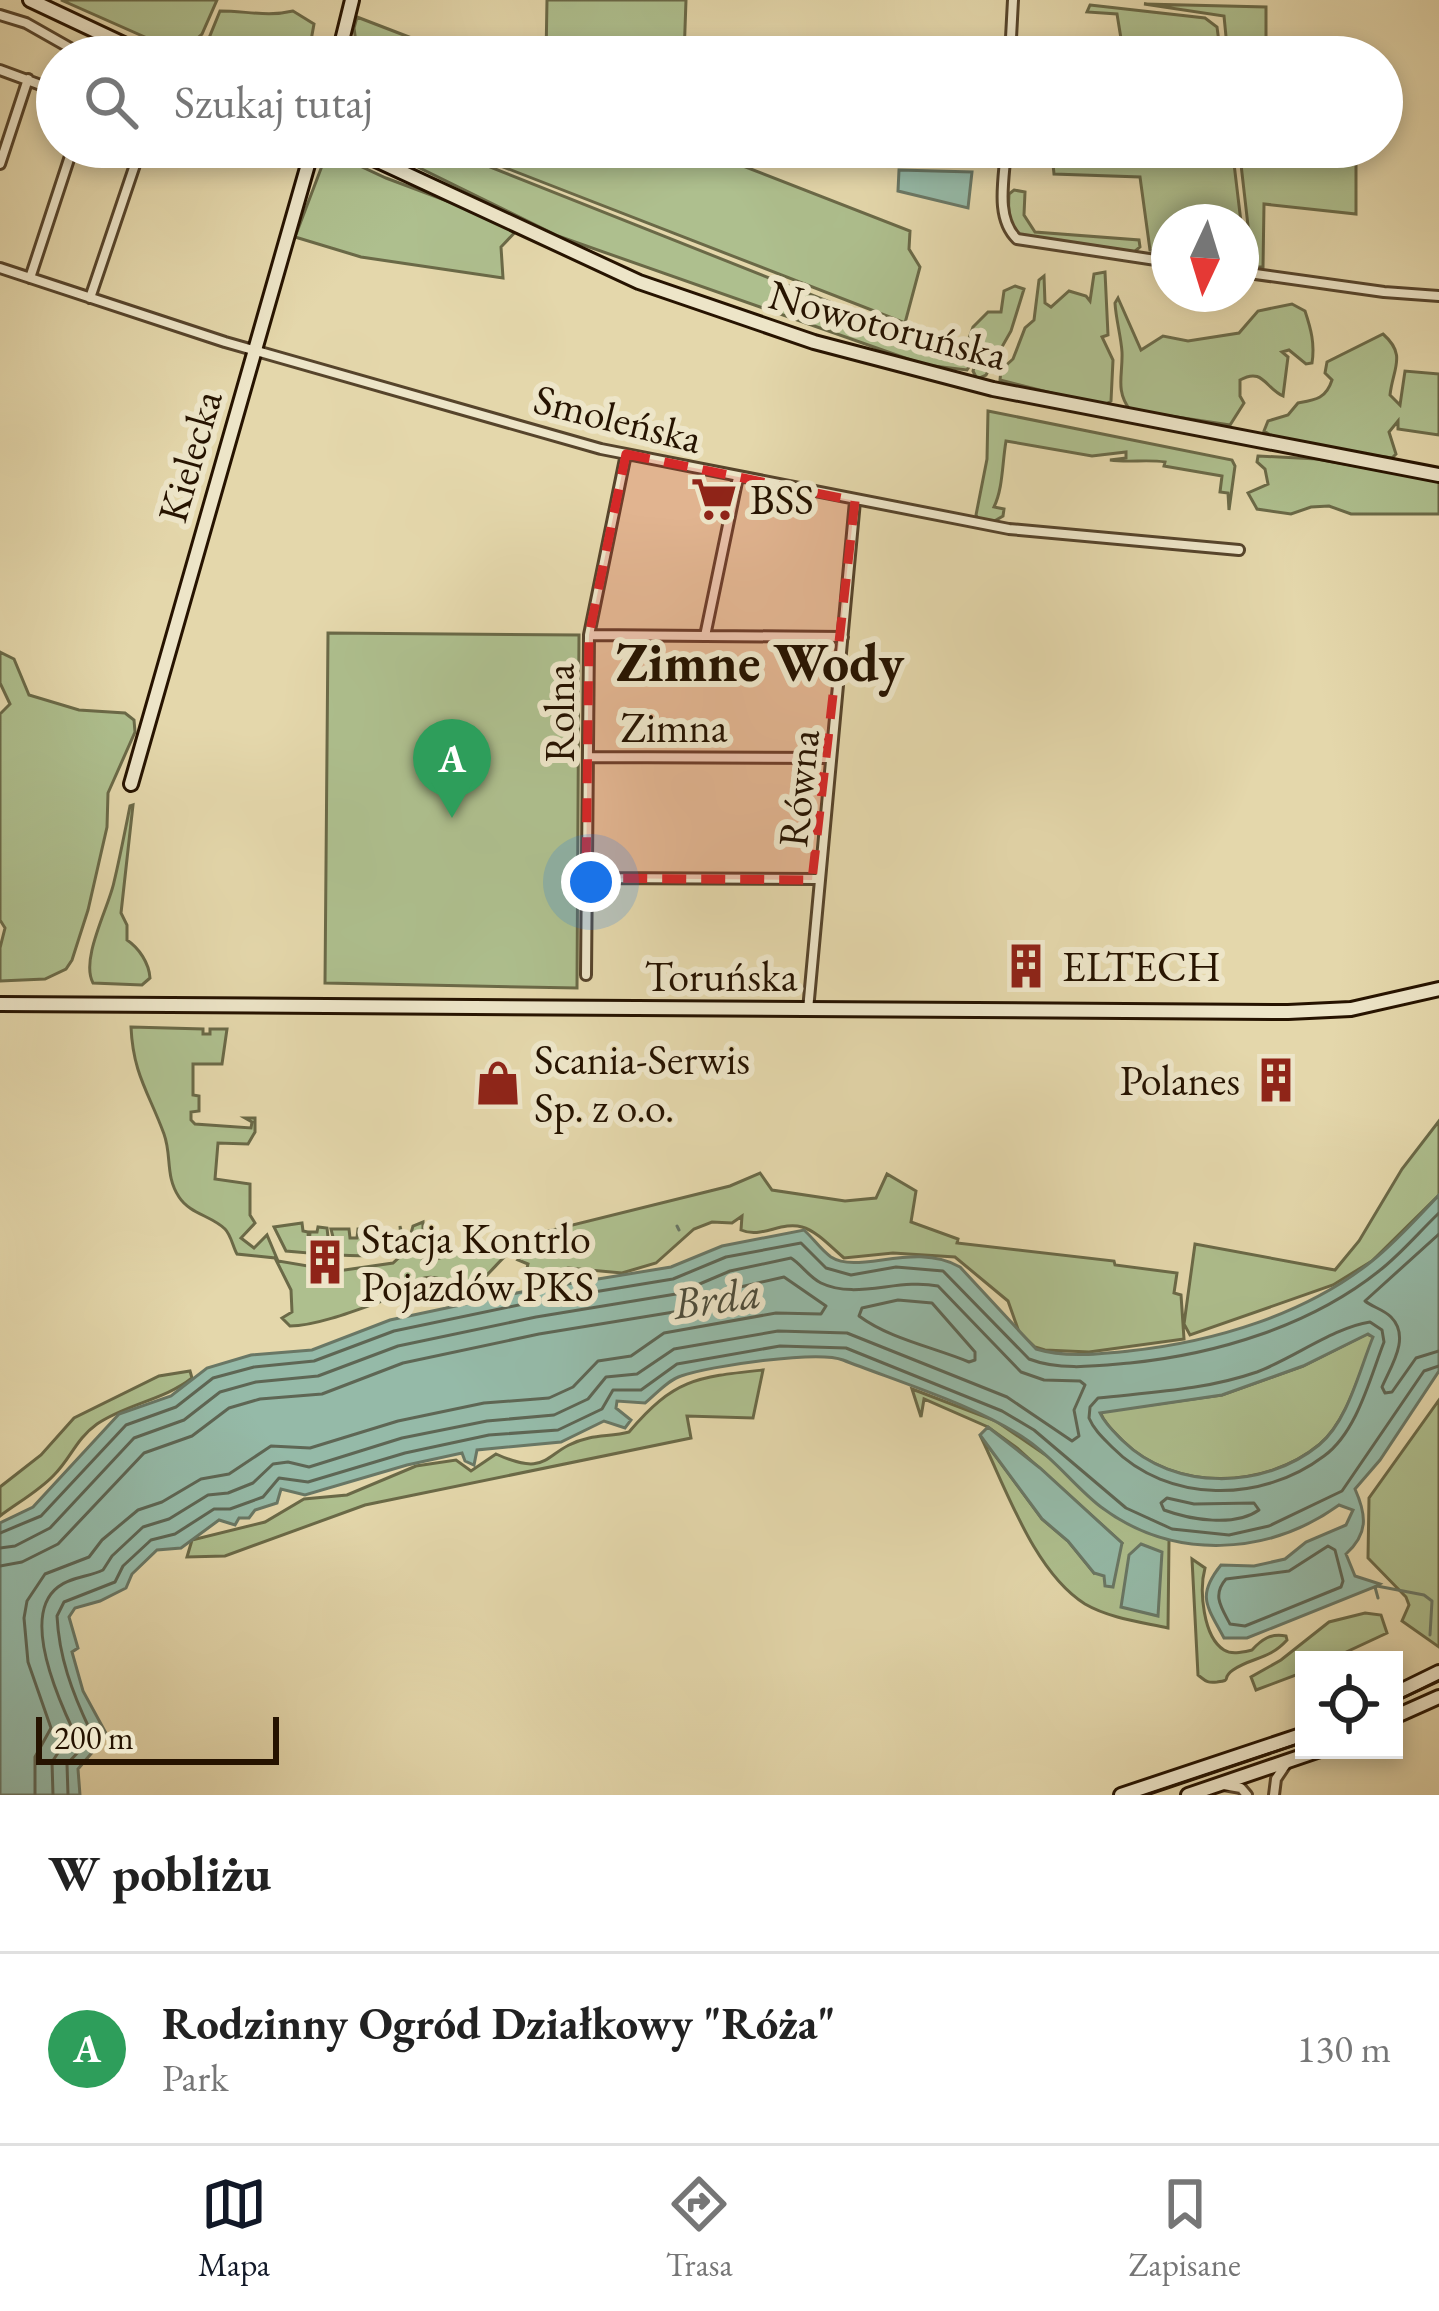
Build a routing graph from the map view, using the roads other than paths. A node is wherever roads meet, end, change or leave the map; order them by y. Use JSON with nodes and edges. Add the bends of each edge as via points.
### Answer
{"nodes":[{"id":1,"x":352,"y":0,"type":"edge"},
{"id":2,"x":1013,"y":0,"type":"edge"},
{"id":3,"x":33,"y":1,"type":"edge"},
{"id":4,"x":0,"y":15,"type":"edge"},
{"id":5,"x":26,"y":22,"type":"junction"},
{"id":6,"x":50,"y":36,"type":"edge"},
{"id":7,"x":107,"y":36,"type":"edge"},
{"id":8,"x":343,"y":36,"type":"edge"},
{"id":9,"x":1011,"y":36,"type":"edge"},
{"id":10,"x":0,"y":70,"type":"edge"},
{"id":11,"x":28,"y":80,"type":"junction"},
{"id":12,"x":36,"y":83,"type":"edge"},
{"id":13,"x":0,"y":164,"type":"edge"},
{"id":14,"x":67,"y":168,"type":"edge"},
{"id":15,"x":134,"y":168,"type":"edge"},
{"id":16,"x":307,"y":168,"type":"edge"},
{"id":17,"x":393,"y":168,"type":"edge"},
{"id":18,"x":1005,"y":168,"type":"edge"},
{"id":19,"x":1151,"y":259,"type":"edge"},
{"id":20,"x":0,"y":268,"type":"edge"},
{"id":21,"x":1259,"y":275,"type":"edge"},
{"id":22,"x":30,"y":278,"type":"junction"},
{"id":23,"x":1439,"y":296,"type":"edge"},
{"id":24,"x":90,"y":298,"type":"junction"},
{"id":25,"x":255,"y":350,"type":"junction"},
{"id":26,"x":626,"y":454,"type":"junction"},
{"id":27,"x":1439,"y":475,"type":"edge"},
{"id":28,"x":738,"y":477,"type":"junction"},
{"id":29,"x":855,"y":501,"type":"junction"},
{"id":30,"x":1239,"y":550,"type":"dead end"},
{"id":31,"x":589,"y":635,"type":"junction"},
{"id":32,"x":705,"y":636,"type":"junction"},
{"id":33,"x":843,"y":637,"type":"junction"},
{"id":34,"x":589,"y":757,"type":"junction"},
{"id":35,"x":831,"y":758,"type":"junction"},
{"id":36,"x":131,"y":784,"type":"dead end"},
{"id":37,"x":586,"y":878,"type":"junction"},
{"id":38,"x":819,"y":879,"type":"junction"},
{"id":39,"x":586,"y":975,"type":"dead end"},
{"id":40,"x":1439,"y":989,"type":"edge"},
{"id":41,"x":0,"y":1004,"type":"edge"},
{"id":42,"x":808,"y":1010,"type":"junction"},
{"id":43,"x":1439,"y":1672,"type":"edge"},
{"id":44,"x":1403,"y":1690,"type":"edge"},
{"id":45,"x":1439,"y":1697,"type":"edge"},
{"id":46,"x":1403,"y":1713,"type":"edge"},
{"id":47,"x":1295,"y":1737,"type":"edge"},
{"id":48,"x":1297,"y":1759,"type":"edge"},
{"id":49,"x":1287,"y":1763,"type":"junction"},
{"id":50,"x":1222,"y":1785,"type":"junction"},
{"id":51,"x":1121,"y":1795,"type":"edge"},
{"id":52,"x":1188,"y":1795,"type":"edge"},
{"id":53,"x":1247,"y":1795,"type":"edge"},
{"id":54,"x":1274,"y":1795,"type":"edge"}],
"edges":[{"from":1,"to":8,"type":"street"},
{"from":2,"to":9,"type":"street"},
{"from":3,"to":5,"type":"street"},
{"from":3,"to":7,"type":"street"},
{"from":4,"to":5,"type":"street"},
{"from":5,"to":6,"type":"street"},
{"from":10,"to":11,"type":"street"},
{"from":11,"to":12,"type":"street"},
{"from":11,"to":13,"type":"street"},
{"from":14,"to":22,"type":"street"},
{"from":15,"to":24,"type":"street"},
{"from":16,"to":25,"type":"street","name":"Kielecka"},
{"from":17,"to":27,"type":"street","name":"Nowotoruńska","via":[[639,282],[831,347],[993,389]]},
{"from":18,"to":19,"type":"street","via":[[1003,212],[1017,239]]},
{"from":20,"to":22,"type":"street","name":"Smoleńska"},
{"from":21,"to":23,"type":"street"},
{"from":22,"to":24,"type":"street","name":"Smoleńska"},
{"from":24,"to":25,"type":"street","name":"Smoleńska"},
{"from":25,"to":26,"type":"street","name":"Smoleńska"},
{"from":25,"to":36,"type":"street","name":"Kielecka"},
{"from":26,"to":28,"type":"street","name":"Smoleńska"},
{"from":26,"to":31,"type":"street","name":"Rolna"},
{"from":28,"to":29,"type":"street","name":"Smoleńska"},
{"from":28,"to":32,"type":"street"},
{"from":29,"to":30,"type":"street","name":"Smoleńska","via":[[1009,529]]},
{"from":29,"to":33,"type":"street","name":"Równa"},
{"from":31,"to":32,"type":"street"},
{"from":31,"to":34,"type":"street","name":"Rolna"},
{"from":32,"to":33,"type":"street"},
{"from":33,"to":35,"type":"street","name":"Równa"},
{"from":34,"to":35,"type":"street","name":"Zimna"},
{"from":34,"to":37,"type":"street","name":"Rolna"},
{"from":35,"to":38,"type":"street","name":"Równa"},
{"from":37,"to":38,"type":"street"},
{"from":37,"to":39,"type":"street","name":"Rolna"},
{"from":38,"to":42,"type":"street","name":"Równa"},
{"from":40,"to":42,"type":"street","name":"Toruńska","via":[[1319,1012]]},
{"from":41,"to":42,"type":"street","name":"Toruńska"},
{"from":43,"to":44,"type":"street"},
{"from":45,"to":46,"type":"street"},
{"from":47,"to":51,"type":"street"},
{"from":48,"to":49,"type":"street"},
{"from":49,"to":50,"type":"street"},
{"from":49,"to":54,"type":"street"},
{"from":50,"to":52,"type":"street"},
{"from":50,"to":53,"type":"street"}]}
